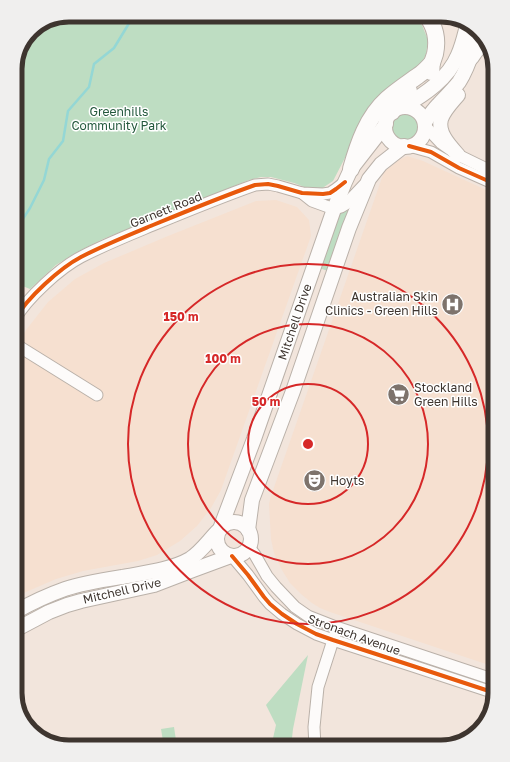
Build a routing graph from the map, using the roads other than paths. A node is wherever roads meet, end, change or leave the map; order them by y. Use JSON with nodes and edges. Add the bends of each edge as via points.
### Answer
{"nodes":[{"id":1,"x":431,"y":22,"type":"edge"},
{"id":2,"x":466,"y":29,"type":"edge"},
{"id":3,"x":477,"y":39,"type":"edge"},
{"id":4,"x":482,"y":44,"type":"edge"},
{"id":5,"x":471,"y":56,"type":"junction"},
{"id":6,"x":432,"y":63,"type":"junction"},
{"id":7,"x":464,"y":72,"type":"junction"},
{"id":8,"x":394,"y":115,"type":"junction"},
{"id":9,"x":425,"y":124,"type":"junction"},
{"id":10,"x":406,"y":146,"type":"junction"},
{"id":11,"x":458,"y":155,"type":"junction"},
{"id":12,"x":488,"y":170,"type":"edge"},
{"id":13,"x":348,"y":175,"type":"junction"},
{"id":14,"x":369,"y":179,"type":"junction"},
{"id":15,"x":488,"y":181,"type":"edge"},
{"id":16,"x":302,"y":193,"type":"junction"},
{"id":17,"x":334,"y":209,"type":"junction"},
{"id":18,"x":22,"y":309,"type":"edge"},
{"id":19,"x":22,"y":348,"type":"edge"},
{"id":20,"x":96,"y":394,"type":"dead end"},
{"id":21,"x":219,"y":530,"type":"junction"},
{"id":22,"x":248,"y":530,"type":"junction"},
{"id":23,"x":249,"y":547,"type":"junction"},
{"id":24,"x":231,"y":556,"type":"junction"},
{"id":25,"x":22,"y":608,"type":"edge"},
{"id":26,"x":22,"y":626,"type":"edge"},
{"id":27,"x":336,"y":627,"type":"junction"},
{"id":28,"x":333,"y":640,"type":"junction"},
{"id":29,"x":488,"y":678,"type":"edge"},
{"id":30,"x":488,"y":691,"type":"edge"},
{"id":31,"x":315,"y":740,"type":"edge"}],
"edges":[{"from":1,"to":6,"type":"highway","via":[[436,40]]},
{"from":2,"to":8,"type":"main road","name":"Mitchell Drive","via":[[458,56],[446,75]]},
{"from":3,"to":5,"type":"main road"},
{"from":4,"to":5,"type":"highway"},
{"from":5,"to":7,"type":"main road"},
{"from":6,"to":8,"type":"highway","via":[[432,72],[397,102]]},
{"from":6,"to":13,"type":"highway","via":[[396,91],[377,111],[361,137]]},
{"from":7,"to":9,"type":"main road","via":[[454,89]]},
{"from":7,"to":11,"type":"main road","via":[[462,90],[441,119],[444,137]]},
{"from":8,"to":9,"type":"main road","via":[[409,107],[419,113]]},
{"from":8,"to":10,"type":"main road","via":[[386,130],[394,143]]},
{"from":8,"to":13,"type":"main road","name":"Mitchell Drive"},
{"from":9,"to":10,"type":"main road","via":[[418,142]]},
{"from":9,"to":11,"type":"street","via":[[441,143]]},
{"from":10,"to":14,"type":"main road","name":"Mitchell Drive","via":[[381,164]]},
{"from":10,"to":15,"type":"street","via":[[431,152]]},
{"from":11,"to":12,"type":"street"},
{"from":13,"to":16,"type":"street","name":"Garnett Road","via":[[330,192]]},
{"from":13,"to":17,"type":"main road","name":"Mitchell Drive"},
{"from":14,"to":17,"type":"street","via":[[346,204]]},
{"from":14,"to":22,"type":"main road","name":"Mitchell Drive","via":[[349,228],[260,480],[251,508]]},
{"from":16,"to":17,"type":"street","name":"Garnett Road","via":[[312,201]]},
{"from":16,"to":18,"type":"street","name":"Garnett Road","via":[[268,184],[255,185],[174,216],[80,258],[60,271]]},
{"from":17,"to":21,"type":"main road","name":"Mitchell Drive","via":[[254,439]]},
{"from":19,"to":20,"type":"street"},
{"from":21,"to":22,"type":"main road","via":[[234,522],[244,525]]},
{"from":21,"to":24,"type":"main road","via":[[216,541],[218,547]]},
{"from":21,"to":25,"type":"main road","name":"Mitchell Drive","via":[[198,553],[184,562],[152,572],[65,589]]},
{"from":22,"to":23,"type":"main road","via":[[251,536]]},
{"from":23,"to":24,"type":"main road","via":[[242,554]]},
{"from":23,"to":27,"type":"street","name":"Stronach Avenue","via":[[267,576],[295,607],[308,616]]},
{"from":24,"to":26,"type":"main road","name":"Mitchell Drive","via":[[154,585],[81,600],[49,612]]},
{"from":24,"to":28,"type":"street","name":"Stronach Avenue","via":[[264,597],[282,614],[316,634]]},
{"from":27,"to":28,"type":"street"},
{"from":27,"to":29,"type":"street","name":"Stronach Avenue"},
{"from":28,"to":30,"type":"street","name":"Stronach Avenue"},
{"from":28,"to":31,"type":"street","via":[[318,687]]}]}
